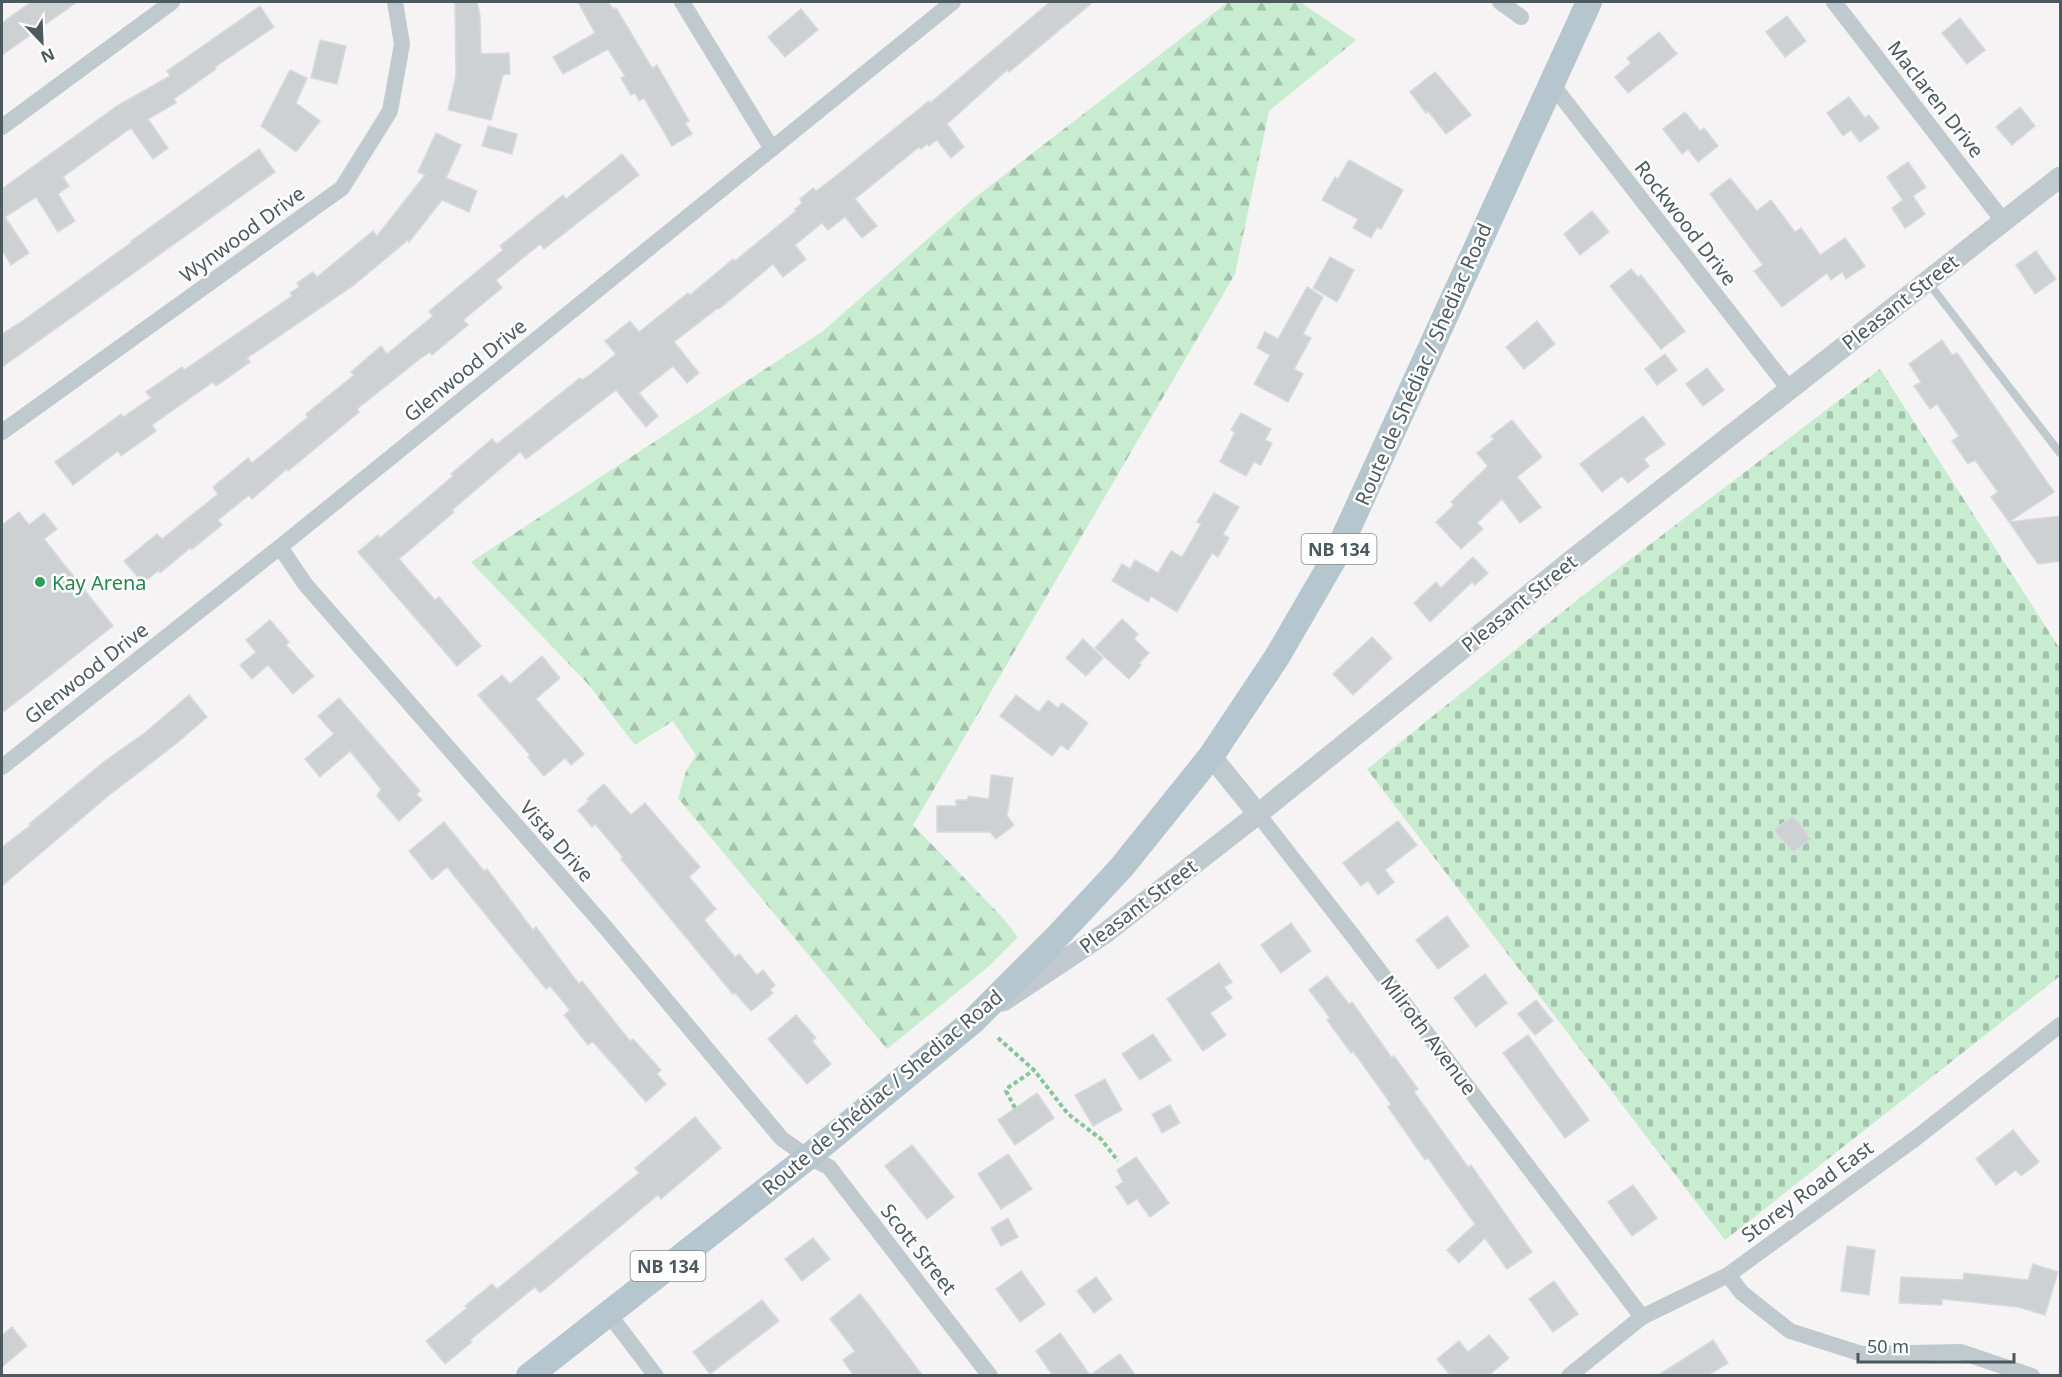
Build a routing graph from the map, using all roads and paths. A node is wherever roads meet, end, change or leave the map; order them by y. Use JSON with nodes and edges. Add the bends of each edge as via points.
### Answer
{"nodes":[{"id":1,"x":172,"y":2,"type":"edge"},
{"id":2,"x":395,"y":2,"type":"edge"},
{"id":3,"x":682,"y":2,"type":"edge"},
{"id":4,"x":953,"y":2,"type":"edge"},
{"id":5,"x":1500,"y":2,"type":"edge"},
{"id":6,"x":1589,"y":2,"type":"edge"},
{"id":7,"x":1834,"y":2,"type":"edge"},
{"id":8,"x":1521,"y":17,"type":"dead end"},
{"id":9,"x":1551,"y":83,"type":"junction"},
{"id":10,"x":2,"y":127,"type":"edge"},
{"id":11,"x":772,"y":149,"type":"junction"},
{"id":12,"x":2061,"y":177,"type":"edge"},
{"id":13,"x":2004,"y":222,"type":"junction"},
{"id":14,"x":1927,"y":281,"type":"junction"},
{"id":15,"x":1789,"y":389,"type":"junction"},
{"id":16,"x":2,"y":432,"type":"edge"},
{"id":17,"x":2061,"y":453,"type":"edge"},
{"id":18,"x":280,"y":547,"type":"junction"},
{"id":19,"x":1211,"y":756,"type":"junction"},
{"id":20,"x":2,"y":767,"type":"edge"},
{"id":21,"x":1258,"y":814,"type":"junction"},
{"id":22,"x":972,"y":1022,"type":"junction"},
{"id":23,"x":2061,"y":1025,"type":"edge"},
{"id":24,"x":998,"y":1038,"type":"dead end"},
{"id":25,"x":1034,"y":1070,"type":"junction"},
{"id":26,"x":1015,"y":1108,"type":"dead end"},
{"id":27,"x":808,"y":1156,"type":"junction"},
{"id":28,"x":1118,"y":1161,"type":"dead end"},
{"id":29,"x":1728,"y":1275,"type":"junction"},
{"id":30,"x":608,"y":1313,"type":"junction"},
{"id":31,"x":1642,"y":1317,"type":"junction"},
{"id":32,"x":529,"y":1376,"type":"edge"},
{"id":33,"x":656,"y":1376,"type":"edge"},
{"id":34,"x":990,"y":1376,"type":"edge"},
{"id":35,"x":1569,"y":1376,"type":"edge"},
{"id":36,"x":2032,"y":1376,"type":"edge"}],
"edges":[{"from":1,"to":10,"type":"street"},
{"from":2,"to":16,"type":"street","name":"Wynwood Drive","via":[[402,44],[390,111],[342,188]]},
{"from":3,"to":11,"type":"street"},
{"from":4,"to":11,"type":"street","name":"Glenwood Drive"},
{"from":5,"to":8,"type":"street"},
{"from":6,"to":9,"type":"main road","name":"Route de Shédiac / Shediac Road","number":"NB 134"},
{"from":7,"to":13,"type":"street","name":"Maclaren Drive"},
{"from":9,"to":15,"type":"street","name":"Rockwood Drive"},
{"from":9,"to":19,"type":"main road","name":"Route de Shédiac / Shediac Road","number":"NB 134","via":[[1335,557],[1277,657]]},
{"from":11,"to":18,"type":"street","name":"Glenwood Drive"},
{"from":12,"to":13,"type":"street","name":"Pleasant Street"},
{"from":13,"to":14,"type":"street","name":"Pleasant Street"},
{"from":14,"to":15,"type":"street","name":"Pleasant Street"},
{"from":14,"to":17,"type":"lane"},
{"from":15,"to":21,"type":"street","name":"Pleasant Street"},
{"from":18,"to":20,"type":"street","name":"Glenwood Drive"},
{"from":18,"to":27,"type":"street","name":"Vista Drive","via":[[305,584],[606,928],[782,1139]]},
{"from":19,"to":21,"type":"street","name":"Milroth Avenue"},
{"from":19,"to":22,"type":"main road","name":"Route de Shédiac / Shediac Road","number":"NB 134","via":[[1121,868]]},
{"from":21,"to":22,"type":"street","name":"Pleasant Street","via":[[1104,934]]},
{"from":21,"to":31,"type":"street","name":"Milroth Avenue"},
{"from":22,"to":27,"type":"main road","name":"Route de Shédiac / Shediac Road","number":"NB 134"},
{"from":23,"to":29,"type":"street","name":"Storey Road East","via":[[1916,1138]]},
{"from":24,"to":25,"type":"path"},
{"from":25,"to":26,"type":"path","via":[[1006,1091]]},
{"from":25,"to":28,"type":"path","via":[[1068,1114],[1101,1139]]},
{"from":27,"to":30,"type":"main road","name":"Route de Shédiac / Shediac Road","number":"NB 134"},
{"from":27,"to":34,"type":"street","name":"Scott Street","via":[[829,1167]]},
{"from":29,"to":31,"type":"street","name":"Storey Road East"},
{"from":29,"to":36,"type":"street","via":[[1742,1293],[1790,1331],[1862,1354],[1961,1352]]},
{"from":30,"to":32,"type":"main road","name":"Route de Shédiac / Shediac Road","number":"NB 134"},
{"from":30,"to":33,"type":"street"},
{"from":31,"to":35,"type":"street","name":"Storey Road East"}]}
